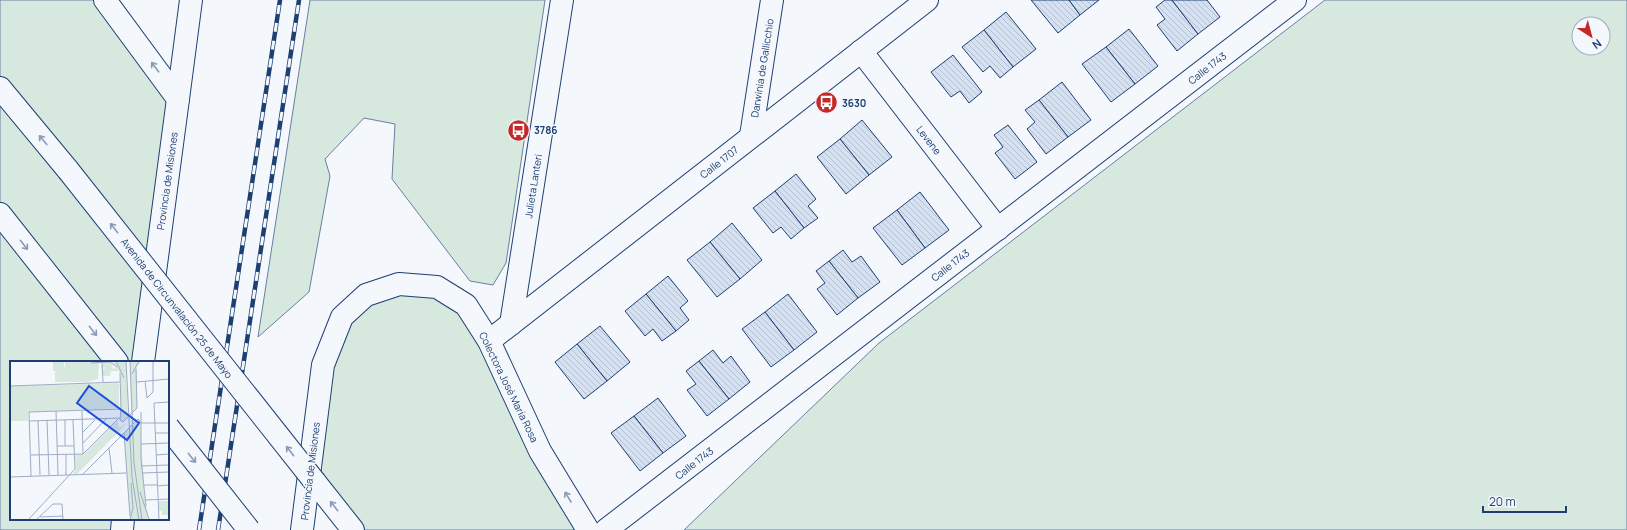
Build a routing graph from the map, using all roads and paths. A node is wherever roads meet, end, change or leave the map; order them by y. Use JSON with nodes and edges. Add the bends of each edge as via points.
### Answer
{"nodes":[{"id":1,"x":105,"y":0,"type":"edge"},
{"id":2,"x":191,"y":0,"type":"edge"},
{"id":3,"x":562,"y":0,"type":"edge"},
{"id":4,"x":772,"y":0,"type":"edge"},
{"id":5,"x":927,"y":0,"type":"edge"},
{"id":6,"x":1295,"y":0,"type":"edge"},
{"id":7,"x":861,"y":51,"type":"junction"},
{"id":8,"x":0,"y":88,"type":"edge"},
{"id":9,"x":178,"y":99,"type":"junction"},
{"id":10,"x":751,"y":136,"type":"junction"},
{"id":11,"x":0,"y":214,"type":"edge"},
{"id":12,"x":998,"y":229,"type":"junction"},
{"id":13,"x":510,"y":324,"type":"junction"},
{"id":14,"x":489,"y":342,"type":"junction"},
{"id":15,"x":116,"y":361,"type":"edge"},
{"id":16,"x":143,"y":361,"type":"edge"},
{"id":17,"x":323,"y":365,"type":"joint"},
{"id":18,"x":169,"y":428,"type":"edge"},
{"id":19,"x":123,"y":520,"type":"edge"},
{"id":20,"x":122,"y":530,"type":"edge"},
{"id":21,"x":249,"y":530,"type":"edge"},
{"id":22,"x":302,"y":530,"type":"edge"},
{"id":23,"x":353,"y":530,"type":"edge"},
{"id":24,"x":588,"y":530,"type":"edge"},
{"id":25,"x":606,"y":530,"type":"edge"}],
"edges":[{"from":9,"to":1,"type":"main road","one_way":true},
{"from":2,"to":9,"type":"main road","name":"Provincia de Misiones"},
{"from":3,"to":13,"type":"main road","name":"Julieta Lanteri"},
{"from":4,"to":10,"type":"main road","name":"Darwinia de Gallicchio"},
{"from":5,"to":7,"type":"main road","name":"Calle 1707"},
{"from":6,"to":12,"type":"main road","name":"Calle 1743"},
{"from":7,"to":10,"type":"main road","name":"Calle 1707"},
{"from":7,"to":12,"type":"main road","name":"Levene"},
{"from":23,"to":8,"type":"main road","name":"Avenida de Circunvalación 25 de Mayo","one_way":true,"bridge":true},
{"from":9,"to":16,"type":"main road","name":"Provincia de Misiones"},
{"from":10,"to":13,"type":"main road","name":"Calle 1707"},
{"from":11,"to":15,"type":"main road","one_way":true},
{"from":12,"to":25,"type":"main road","name":"Calle 1743"},
{"from":13,"to":14,"type":"main road","name":"Calle 1707"},
{"from":14,"to":17,"type":"main road","name":"Colectora José María Rosa","via":[[466,305],[437,287],[398,284],[366,295],[342,317]]},
{"from":24,"to":14,"type":"main road","name":"Colectora José María Rosa","one_way":true,"via":[[540,451]]},
{"from":17,"to":22,"type":"main road","name":"Provincia de Misiones"},
{"from":18,"to":21,"type":"main road","one_way":true,"bridge":true},
{"from":19,"to":20,"type":"main road"}]}
